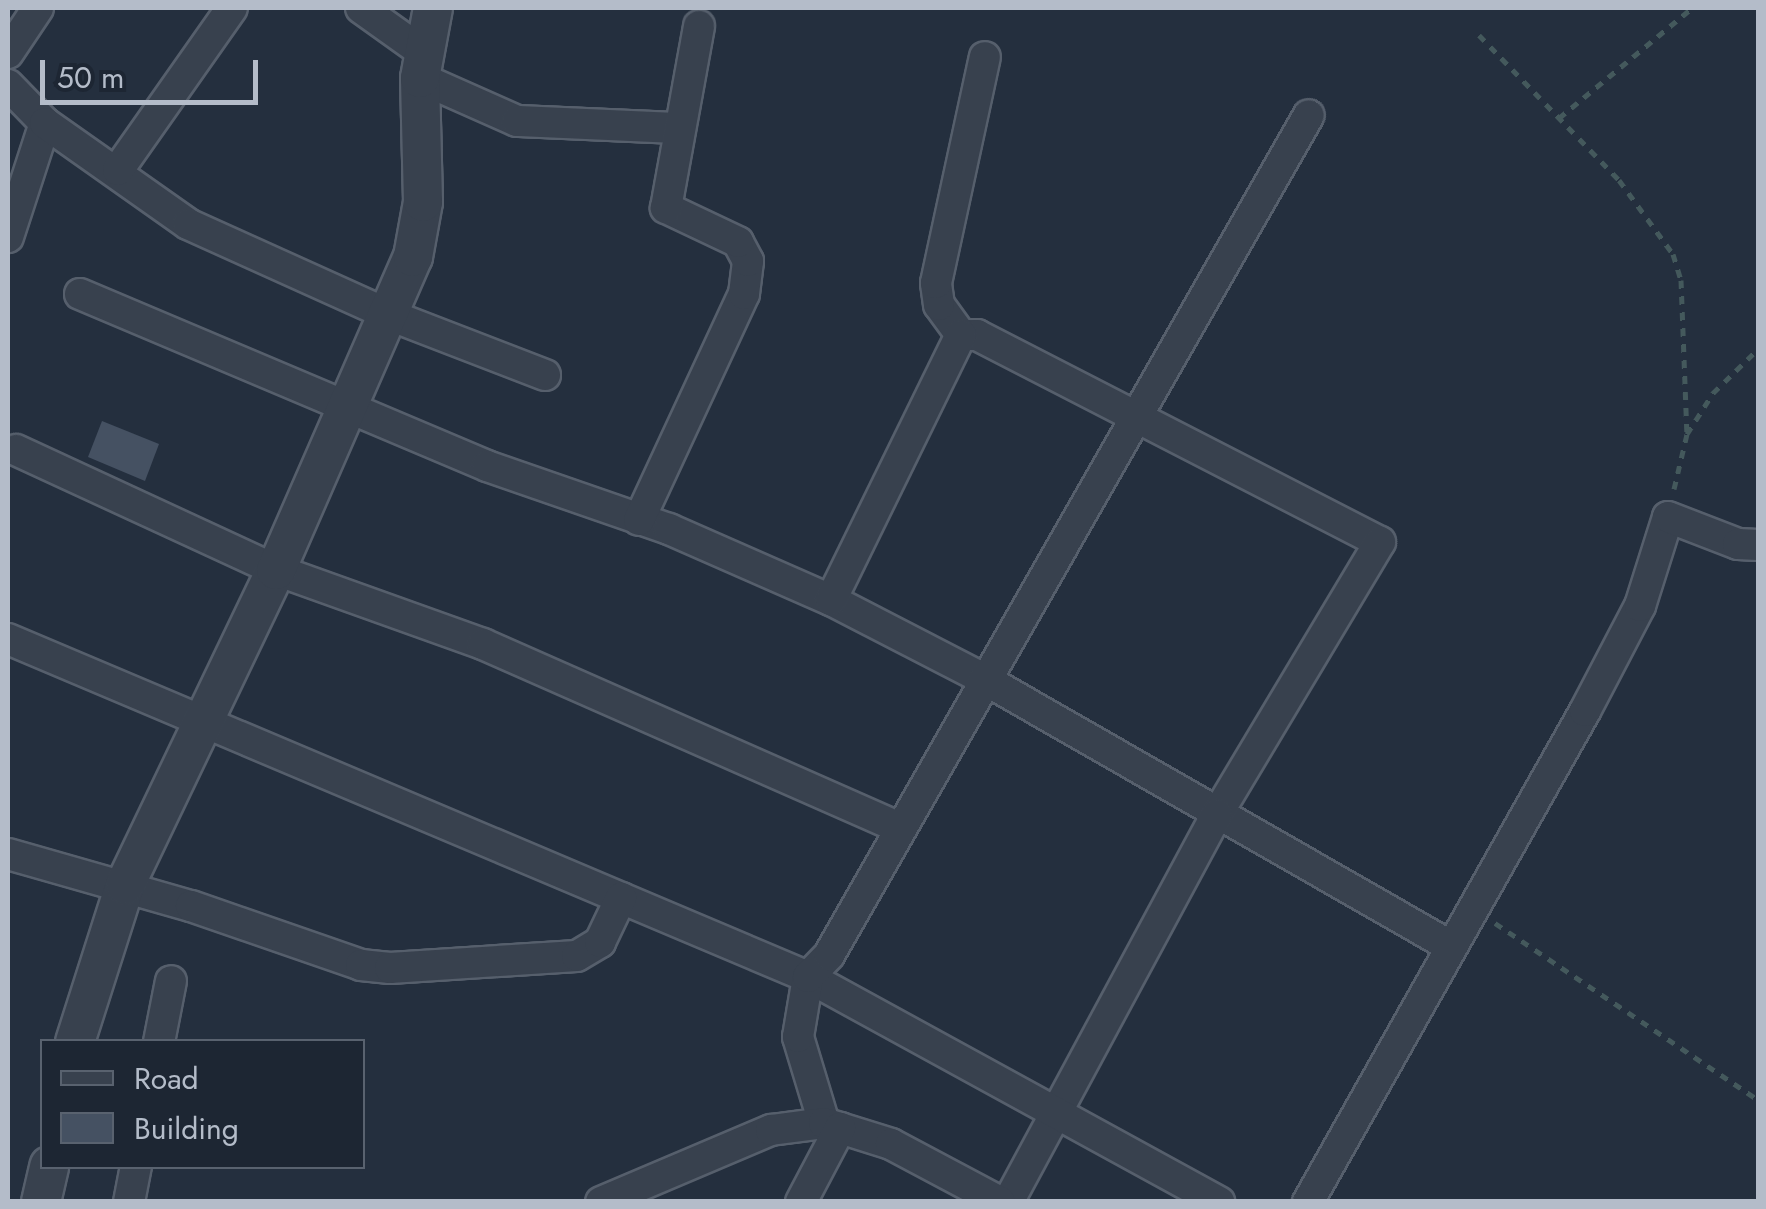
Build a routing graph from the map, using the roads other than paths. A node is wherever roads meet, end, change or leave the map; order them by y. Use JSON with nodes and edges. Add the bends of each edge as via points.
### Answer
{"nodes":[{"id":1,"x":38,"y":8,"type":"edge"},
{"id":2,"x":232,"y":8,"type":"edge"},
{"id":3,"x":361,"y":8,"type":"edge"},
{"id":4,"x":434,"y":8,"type":"edge"},
{"id":5,"x":699,"y":26,"type":"dead end"},
{"id":6,"x":8,"y":53,"type":"edge"},
{"id":7,"x":984,"y":57,"type":"dead end"},
{"id":8,"x":422,"y":66,"type":"junction"},
{"id":9,"x":8,"y":84,"type":"edge"},
{"id":10,"x":1309,"y":116,"type":"dead end"},
{"id":11,"x":45,"y":124,"type":"junction"},
{"id":12,"x":678,"y":128,"type":"junction"},
{"id":13,"x":118,"y":170,"type":"junction"},
{"id":14,"x":8,"y":237,"type":"edge"},
{"id":15,"x":80,"y":294,"type":"dead end"},
{"id":16,"x":392,"y":316,"type":"junction"},
{"id":17,"x":961,"y":335,"type":"junction"},
{"id":18,"x":545,"y":375,"type":"dead end"},
{"id":19,"x":348,"y":407,"type":"junction"},
{"id":20,"x":1136,"y":416,"type":"junction"},
{"id":21,"x":16,"y":450,"type":"dead end"},
{"id":22,"x":639,"y":520,"type":"junction"},
{"id":23,"x":1758,"y":546,"type":"edge"},
{"id":24,"x":276,"y":570,"type":"junction"},
{"id":25,"x":831,"y":600,"type":"junction"},
{"id":26,"x":8,"y":639,"type":"edge"},
{"id":27,"x":984,"y":679,"type":"junction"},
{"id":28,"x":204,"y":722,"type":"junction"},
{"id":29,"x":1218,"y":814,"type":"junction"},
{"id":30,"x":897,"y":826,"type":"junction"},
{"id":31,"x":8,"y":854,"type":"edge"},
{"id":32,"x":124,"y":885,"type":"junction"},
{"id":33,"x":621,"y":898,"type":"junction"},
{"id":34,"x":1450,"y":946,"type":"junction"},
{"id":35,"x":808,"y":977,"type":"junction"},
{"id":36,"x":171,"y":981,"type":"dead end"},
{"id":37,"x":76,"y":1039,"type":"edge"},
{"id":38,"x":161,"y":1039,"type":"edge"},
{"id":39,"x":1054,"y":1110,"type":"junction"},
{"id":40,"x":832,"y":1126,"type":"junction"},
{"id":41,"x":48,"y":1169,"type":"edge"},
{"id":42,"x":135,"y":1169,"type":"edge"},
{"id":43,"x":41,"y":1202,"type":"edge"},
{"id":44,"x":129,"y":1202,"type":"edge"},
{"id":45,"x":601,"y":1202,"type":"edge"},
{"id":46,"x":802,"y":1202,"type":"edge"},
{"id":47,"x":1000,"y":1202,"type":"edge"},
{"id":48,"x":1008,"y":1202,"type":"edge"},
{"id":49,"x":1218,"y":1202,"type":"edge"},
{"id":50,"x":1308,"y":1202,"type":"edge"}],
"edges":[{"from":1,"to":6,"type":"street"},
{"from":2,"to":13,"type":"street"},
{"from":3,"to":8,"type":"street"},
{"from":4,"to":8,"type":"street"},
{"from":5,"to":12,"type":"street"},
{"from":7,"to":17,"type":"street","via":[[936,283],[938,305]]},
{"from":8,"to":12,"type":"street","via":[[517,121]]},
{"from":8,"to":16,"type":"street","via":[[423,202]]},
{"from":9,"to":11,"type":"street"},
{"from":10,"to":20,"type":"street"},
{"from":11,"to":13,"type":"street"},
{"from":11,"to":14,"type":"street"},
{"from":12,"to":22,"type":"street","via":[[666,208],[738,242],[748,261],[744,294]]},
{"from":13,"to":16,"type":"street","via":[[188,224]]},
{"from":15,"to":19,"type":"street"},
{"from":16,"to":18,"type":"street"},
{"from":16,"to":19,"type":"street"},
{"from":17,"to":20,"type":"street","via":[[977,335]]},
{"from":17,"to":25,"type":"street"},
{"from":19,"to":22,"type":"street"},
{"from":19,"to":24,"type":"street"},
{"from":20,"to":27,"type":"street"},
{"from":20,"to":29,"type":"street","via":[[1380,542]]},
{"from":21,"to":24,"type":"street"},
{"from":22,"to":25,"type":"street"},
{"from":23,"to":34,"type":"street","via":[[1668,516],[1640,606]]},
{"from":24,"to":28,"type":"street"},
{"from":24,"to":30,"type":"street","via":[[483,644]]},
{"from":25,"to":27,"type":"street"},
{"from":26,"to":28,"type":"street"},
{"from":27,"to":29,"type":"street"},
{"from":27,"to":30,"type":"street"},
{"from":28,"to":32,"type":"street"},
{"from":28,"to":33,"type":"street"},
{"from":29,"to":34,"type":"street"},
{"from":29,"to":39,"type":"street"},
{"from":30,"to":35,"type":"street","via":[[829,956]]},
{"from":31,"to":32,"type":"street"},
{"from":32,"to":33,"type":"street","via":[[361,965],[390,968],[578,956],[600,942]]},
{"from":32,"to":37,"type":"street"},
{"from":33,"to":35,"type":"street"},
{"from":34,"to":50,"type":"street"},
{"from":35,"to":39,"type":"street"},
{"from":35,"to":40,"type":"street","via":[[798,1037]]},
{"from":36,"to":38,"type":"street"},
{"from":39,"to":48,"type":"street"},
{"from":39,"to":49,"type":"street"},
{"from":40,"to":45,"type":"street","via":[[771,1130]]},
{"from":40,"to":46,"type":"street"},
{"from":40,"to":47,"type":"street","via":[[891,1144]]},
{"from":41,"to":43,"type":"street"},
{"from":42,"to":44,"type":"street"}]}
